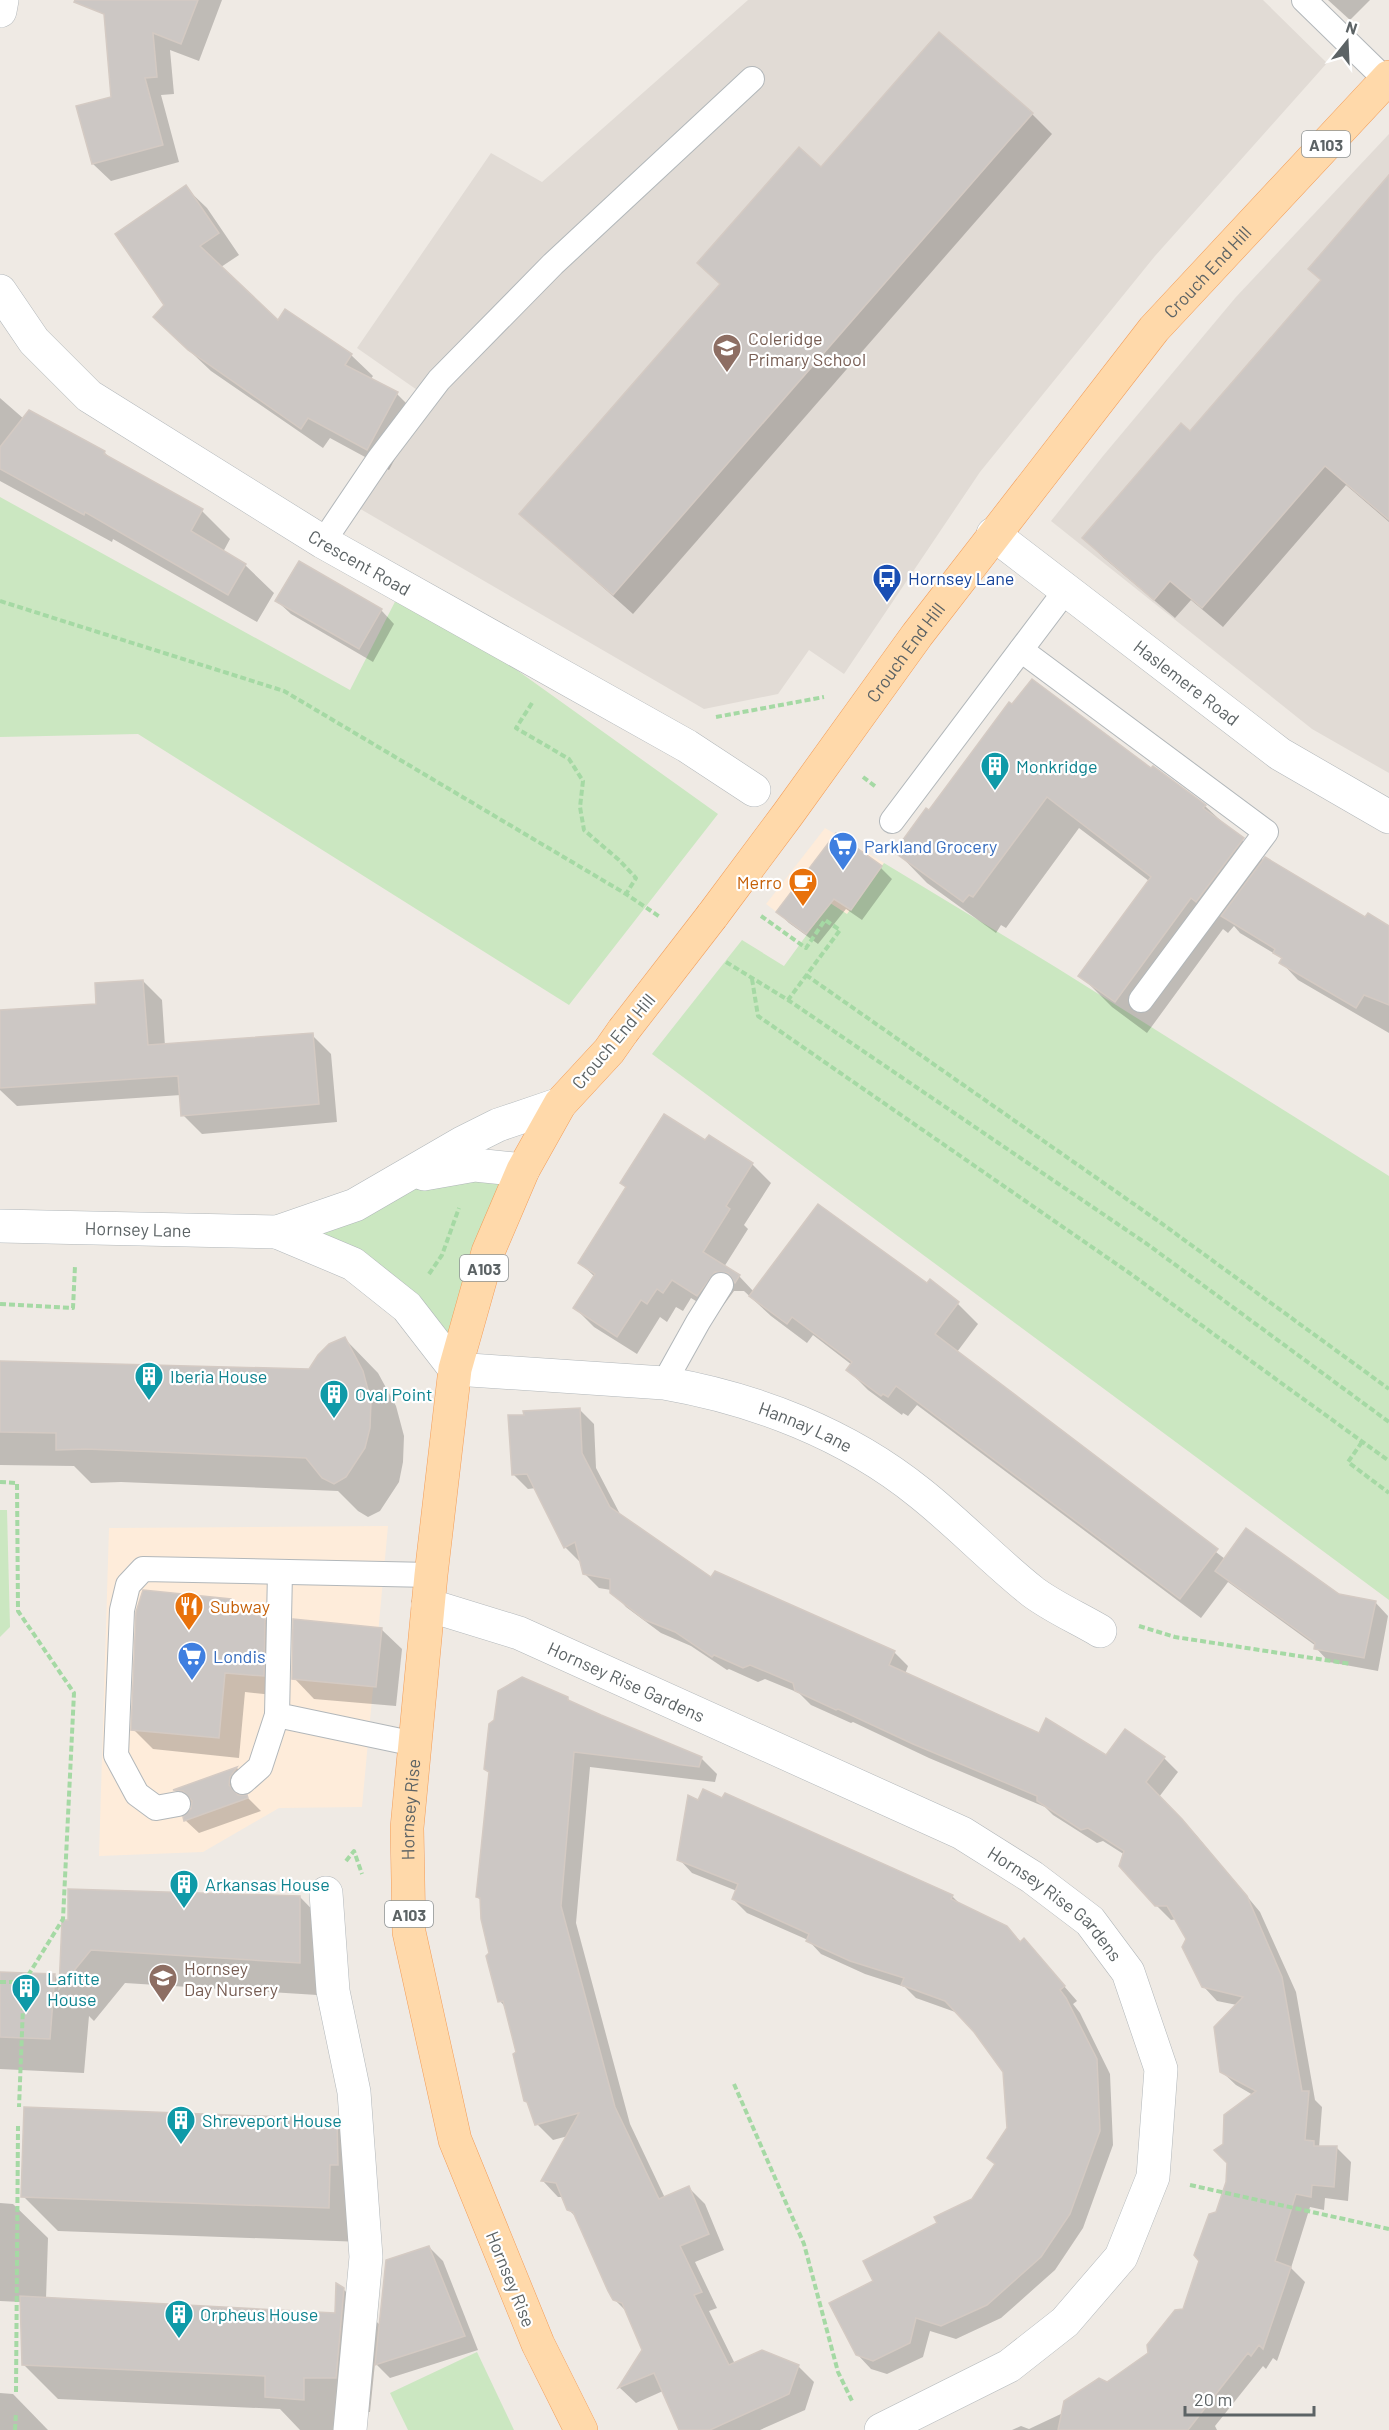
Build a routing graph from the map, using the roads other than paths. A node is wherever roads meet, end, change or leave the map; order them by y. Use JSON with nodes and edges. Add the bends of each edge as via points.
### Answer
{"nodes":[{"id":1,"x":2,"y":0,"type":"edge"},
{"id":2,"x":1305,"y":0,"type":"edge"},
{"id":3,"x":0,"y":11,"type":"edge"},
{"id":4,"x":752,"y":79,"type":"dead end"},
{"id":5,"x":1388,"y":79,"type":"edge"},
{"id":6,"x":0,"y":291,"type":"edge"},
{"id":7,"x":993,"y":534,"type":"junction"},
{"id":8,"x":323,"y":542,"type":"junction"},
{"id":9,"x":1066,"y":590,"type":"junction"},
{"id":10,"x":1021,"y":650,"type":"junction"},
{"id":11,"x":754,"y":790,"type":"dead end"},
{"id":12,"x":1389,"y":817,"type":"edge"},
{"id":13,"x":892,"y":821,"type":"dead end"},
{"id":14,"x":1141,"y":1000,"type":"dead end"},
{"id":15,"x":560,"y":1104,"type":"junction"},
{"id":16,"x":523,"y":1170,"type":"junction"},
{"id":17,"x":401,"y":1179,"type":"junction"},
{"id":18,"x":0,"y":1226,"type":"edge"},
{"id":19,"x":277,"y":1232,"type":"junction"},
{"id":20,"x":721,"y":1285,"type":"dead end"},
{"id":21,"x":455,"y":1369,"type":"junction"},
{"id":22,"x":664,"y":1383,"type":"junction"},
{"id":23,"x":280,"y":1572,"type":"junction"},
{"id":24,"x":430,"y":1590,"type":"junction"},
{"id":25,"x":1100,"y":1630,"type":"road end"},
{"id":26,"x":277,"y":1714,"type":"junction"},
{"id":27,"x":415,"y":1744,"type":"junction"},
{"id":28,"x":243,"y":1782,"type":"dead end"},
{"id":29,"x":178,"y":1804,"type":"dead end"},
{"id":30,"x":326,"y":1893,"type":"road end"},
{"id":31,"x":869,"y":2421,"type":"edge"},
{"id":32,"x":350,"y":2430,"type":"edge"},
{"id":33,"x":581,"y":2430,"type":"edge"}],
"edges":[{"from":1,"to":3,"type":"street"},
{"from":2,"to":5,"type":"lane"},
{"from":4,"to":8,"type":"lane","via":[[553,264],[439,380]]},
{"from":5,"to":7,"type":"main road","name":"Crouch End Hill","number":"A103","via":[[1154,329]]},
{"from":6,"to":8,"type":"street","name":"Crescent Road","via":[[34,341],[89,396]]},
{"from":7,"to":9,"type":"street","name":"Haslemere Road"},
{"from":7,"to":15,"type":"main road","name":"Crouch End Hill","number":"A103","bridge":true,"via":[[712,916],[609,1051]]},
{"from":8,"to":11,"type":"street","name":"Crescent Road","via":[[687,746]]},
{"from":9,"to":10,"type":"lane"},
{"from":9,"to":12,"type":"street","name":"Haslemere Road","via":[[1280,754]]},
{"from":10,"to":13,"type":"lane"},
{"from":10,"to":14,"type":"lane","via":[[1266,832]]},
{"from":15,"to":16,"type":"main road","name":"Crouch End Hill","number":"A103"},
{"from":15,"to":17,"type":"street","name":"Hornsey Lane","via":[[489,1130]]},
{"from":16,"to":17,"type":"street","name":"Hornsey Lane","via":[[475,1165]]},
{"from":16,"to":21,"type":"main road","name":"Hornsey Rise","number":"A103","via":[[488,1252]]},
{"from":17,"to":19,"type":"street","name":"Hornsey Lane","via":[[355,1205]]},
{"from":18,"to":19,"type":"street","name":"Hornsey Lane"},
{"from":19,"to":21,"type":"street","name":"Hornsey Lane","via":[[353,1264],[407,1307]]},
{"from":20,"to":22,"type":"lane"},
{"from":21,"to":22,"type":"street","name":"Hannay Lane"},
{"from":21,"to":24,"type":"main road","name":"Hornsey Rise","number":"A103"},
{"from":22,"to":25,"type":"street","name":"Hannay Lane","via":[[699,1389],[794,1419],[864,1453],[920,1493],[1035,1594]]},
{"from":23,"to":24,"type":"lane"},
{"from":23,"to":26,"type":"lane"},
{"from":23,"to":29,"type":"lane","via":[[143,1569],[128,1585],[122,1610],[116,1755],[136,1794],[156,1808]]},
{"from":24,"to":27,"type":"main road","name":"Hornsey Rise","number":"A103"},
{"from":24,"to":31,"type":"street","name":"Hornsey Rise Gardens","via":[[962,1833],[1032,1877],[1090,1921],[1128,1972],[1161,2069],[1153,2177],[1120,2257],[1065,2322],[1009,2366]]},
{"from":26,"to":27,"type":"lane"},
{"from":26,"to":28,"type":"lane","via":[[261,1767]]},
{"from":27,"to":33,"type":"main road","name":"Hornsey Rise","number":"A103","via":[[407,1828],[410,1932],[455,2140],[537,2344]]},
{"from":30,"to":32,"type":"street","via":[[333,1991],[354,2092],[366,2257]]}]}
